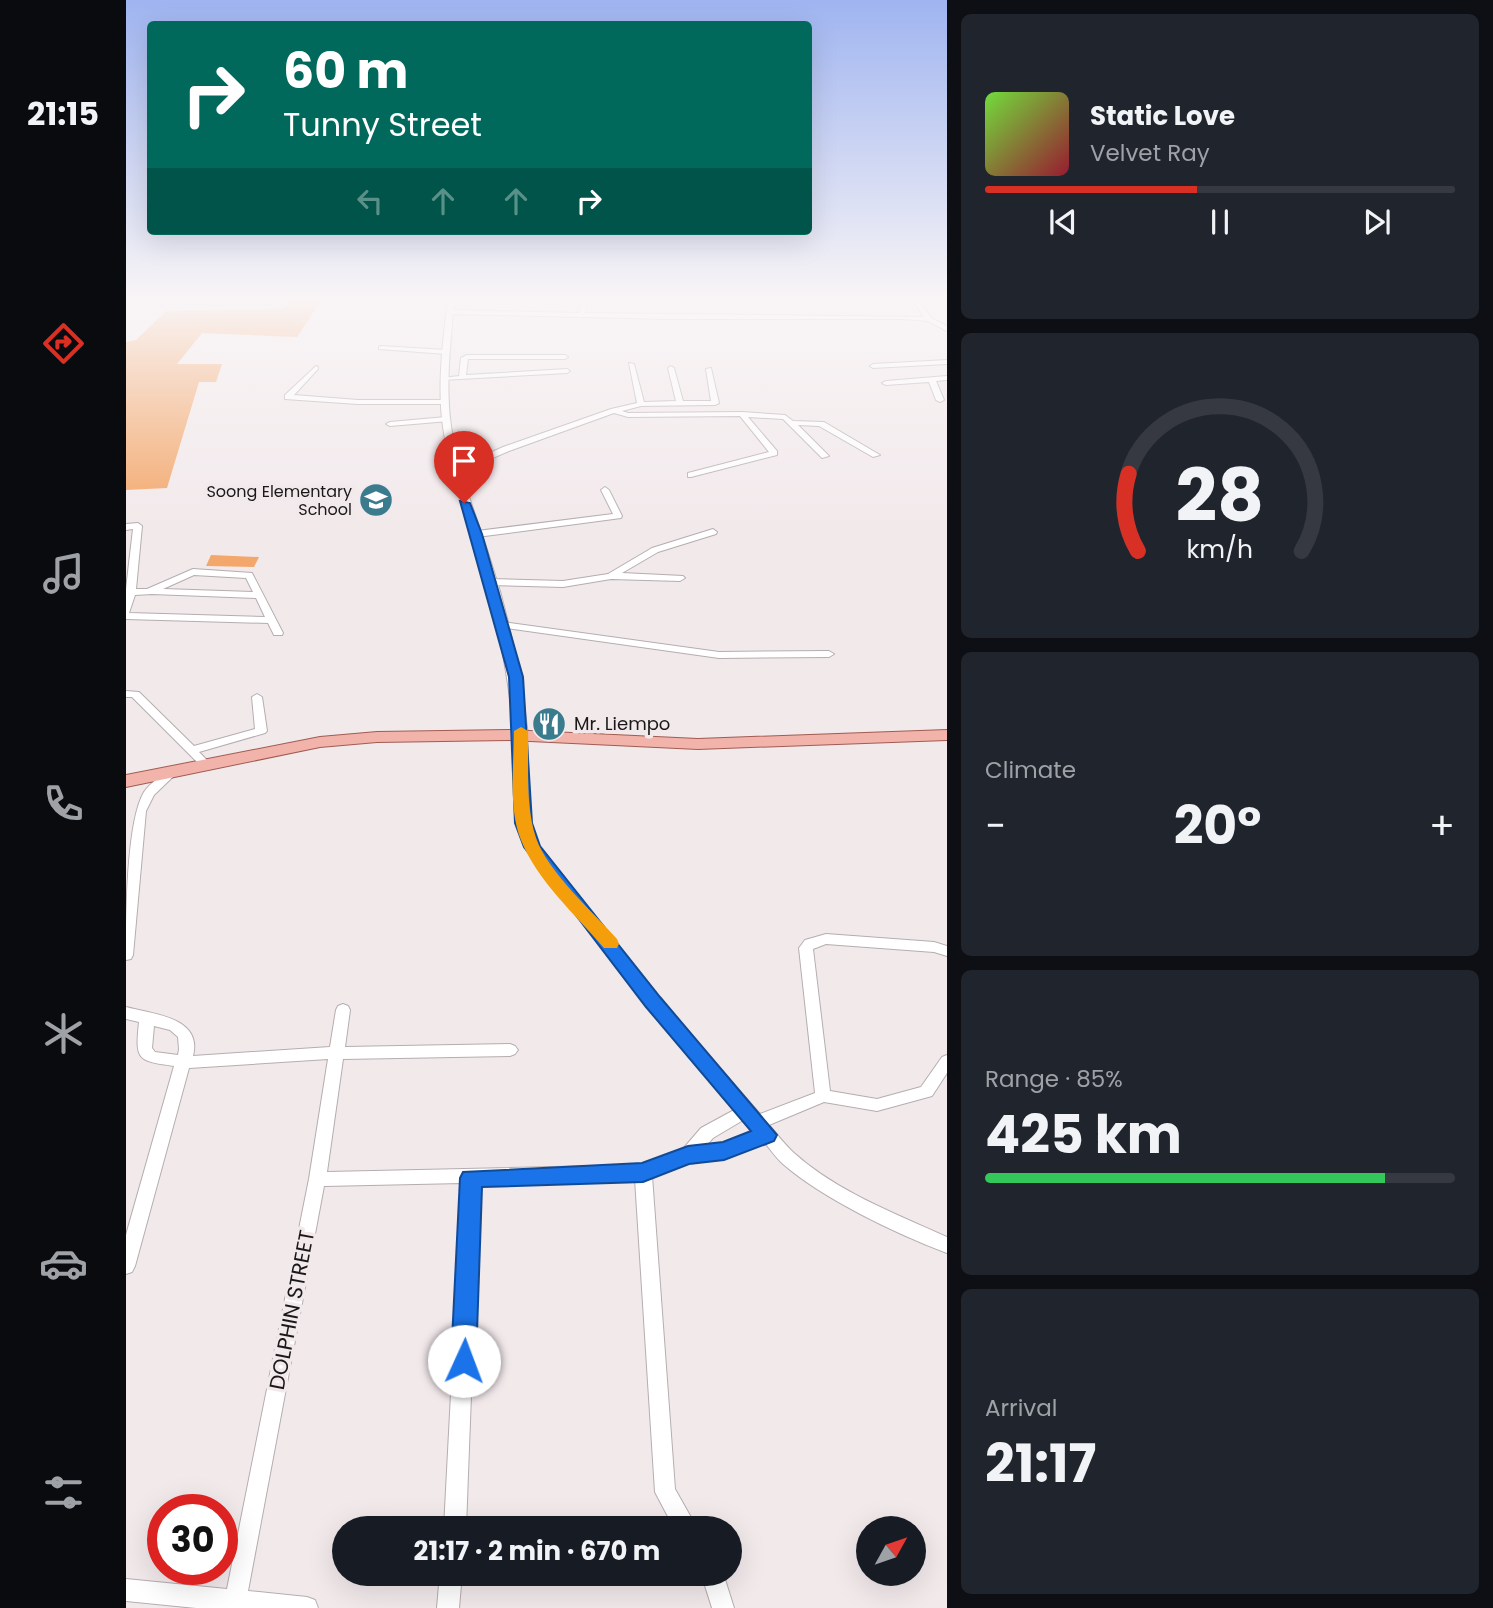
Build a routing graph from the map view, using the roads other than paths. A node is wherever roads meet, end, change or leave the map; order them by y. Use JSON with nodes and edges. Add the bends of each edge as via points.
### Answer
{"nodes":[{"id":1,"x":312,"y":374,"type":"edge"},
{"id":2,"x":444,"y":374,"type":"edge"},
{"id":3,"x":462,"y":374,"type":"edge"},
{"id":4,"x":521,"y":374,"type":"edge"},
{"id":5,"x":634,"y":374,"type":"edge"},
{"id":6,"x":673,"y":374,"type":"edge"},
{"id":7,"x":710,"y":374,"type":"edge"},
{"id":8,"x":492,"y":376,"type":"joint"},
{"id":9,"x":462,"y":378,"type":"junction"},
{"id":10,"x":947,"y":378,"type":"edge"},
{"id":11,"x":444,"y":379,"type":"junction"},
{"id":12,"x":932,"y":379,"type":"junction"},
{"id":13,"x":886,"y":383,"type":"dead end"},
{"id":14,"x":940,"y":400,"type":"dead end"},
{"id":15,"x":445,"y":402,"type":"junction"},
{"id":16,"x":641,"y":404,"type":"junction"},
{"id":17,"x":680,"y":404,"type":"junction"},
{"id":18,"x":614,"y":411,"type":"junction"},
{"id":19,"x":742,"y":414,"type":"junction"},
{"id":20,"x":446,"y":419,"type":"junction"},
{"id":21,"x":791,"y":423,"type":"junction"},
{"id":22,"x":390,"y":424,"type":"dead end"},
{"id":23,"x":876,"y":455,"type":"dead end"},
{"id":24,"x":825,"y":456,"type":"dead end"},
{"id":25,"x":457,"y":470,"type":"junction"},
{"id":26,"x":691,"y":475,"type":"dead end"},
{"id":27,"x":605,"y":490,"type":"dead end"},
{"id":28,"x":126,"y":527,"type":"edge"},
{"id":29,"x":713,"y":532,"type":"dead end"},
{"id":30,"x":477,"y":534,"type":"junction"},
{"id":31,"x":130,"y":571,"type":"edge"},
{"id":32,"x":611,"y":576,"type":"junction"},
{"id":33,"x":680,"y":578,"type":"dead end"},
{"id":34,"x":490,"y":582,"type":"junction"},
{"id":35,"x":129,"y":592,"type":"edge"},
{"id":36,"x":149,"y":592,"type":"junction"},
{"id":37,"x":259,"y":595,"type":"junction"},
{"id":38,"x":126,"y":614,"type":"edge"},
{"id":39,"x":272,"y":620,"type":"junction"},
{"id":40,"x":503,"y":625,"type":"junction"},
{"id":41,"x":278,"y":633,"type":"dead end"},
{"id":42,"x":829,"y":654,"type":"dead end"},
{"id":43,"x":126,"y":694,"type":"edge"},
{"id":44,"x":257,"y":697,"type":"dead end"},
{"id":45,"x":521,"y":735,"type":"junction"},
{"id":46,"x":947,"y":735,"type":"edge"},
{"id":47,"x":192,"y":750,"type":"junction"},
{"id":48,"x":206,"y":765,"type":"junction"},
{"id":49,"x":172,"y":772,"type":"junction"},
{"id":50,"x":126,"y":781,"type":"edge"},
{"id":51,"x":947,"y":951,"type":"edge"},
{"id":52,"x":126,"y":955,"type":"edge"},
{"id":53,"x":343,"y":1010,"type":"dead end"},
{"id":54,"x":126,"y":1013,"type":"edge"},
{"id":55,"x":147,"y":1018,"type":"junction"},
{"id":56,"x":510,"y":1050,"type":"dead end"},
{"id":57,"x":336,"y":1054,"type":"junction"},
{"id":58,"x":947,"y":1061,"type":"edge"},
{"id":59,"x":185,"y":1062,"type":"junction"},
{"id":60,"x":823,"y":1096,"type":"junction"},
{"id":61,"x":756,"y":1123,"type":"junction"},
{"id":62,"x":688,"y":1155,"type":"junction"},
{"id":63,"x":643,"y":1172,"type":"junction"},
{"id":64,"x":471,"y":1178,"type":"junction"},
{"id":65,"x":317,"y":1179,"type":"junction"},
{"id":66,"x":947,"y":1245,"type":"edge"},
{"id":67,"x":126,"y":1266,"type":"edge"},
{"id":68,"x":456,"y":1516,"type":"edge"},
{"id":69,"x":679,"y":1516,"type":"edge"},
{"id":70,"x":450,"y":1586,"type":"edge"},
{"id":71,"x":716,"y":1586,"type":"edge"},
{"id":72,"x":126,"y":1590,"type":"edge"},
{"id":73,"x":235,"y":1604,"type":"edge"},
{"id":74,"x":306,"y":1608,"type":"edge"},
{"id":75,"x":448,"y":1608,"type":"edge"},
{"id":76,"x":723,"y":1608,"type":"edge"}],
"edges":[{"from":1,"to":15,"type":"street","via":[[288,397]]},
{"from":2,"to":11,"type":"street"},
{"from":3,"to":9,"type":"street"},
{"from":4,"to":8,"type":"street"},
{"from":5,"to":16,"type":"street"},
{"from":6,"to":17,"type":"street"},
{"from":7,"to":17,"type":"street","via":[[716,402]]},
{"from":8,"to":9,"type":"street"},
{"from":9,"to":11,"type":"street"},
{"from":10,"to":12,"type":"street"},
{"from":11,"to":15,"type":"street"},
{"from":12,"to":13,"type":"street"},
{"from":12,"to":14,"type":"street"},
{"from":15,"to":20,"type":"street"},
{"from":16,"to":17,"type":"street"},
{"from":16,"to":18,"type":"street"},
{"from":18,"to":19,"type":"street","via":[[628,415]]},
{"from":18,"to":25,"type":"street"},
{"from":19,"to":21,"type":"street","via":[[772,414]]},
{"from":19,"to":26,"type":"street","via":[[774,453]]},
{"from":20,"to":22,"type":"street"},
{"from":20,"to":25,"type":"street"},
{"from":21,"to":23,"type":"street","via":[[821,424]]},
{"from":21,"to":24,"type":"street"},
{"from":25,"to":30,"type":"street"},
{"from":27,"to":30,"type":"street","via":[[618,516]]},
{"from":28,"to":31,"type":"street","via":[[138,526]]},
{"from":29,"to":32,"type":"street","via":[[656,550]]},
{"from":30,"to":34,"type":"street"},
{"from":31,"to":35,"type":"street"},
{"from":32,"to":33,"type":"street"},
{"from":32,"to":34,"type":"street","via":[[563,583]]},
{"from":34,"to":40,"type":"street"},
{"from":35,"to":36,"type":"street"},
{"from":35,"to":38,"type":"street"},
{"from":36,"to":37,"type":"street"},
{"from":36,"to":37,"type":"street","via":[[198,572],[249,575]]},
{"from":37,"to":39,"type":"street"},
{"from":38,"to":39,"type":"street"},
{"from":39,"to":41,"type":"street"},
{"from":40,"to":42,"type":"street","via":[[719,654]]},
{"from":40,"to":45,"type":"street","via":[[516,677]]},
{"from":43,"to":47,"type":"street","via":[[135,694]]},
{"from":44,"to":47,"type":"street","via":[[261,731]]},
{"from":45,"to":46,"type":"main road","via":[[698,744]]},
{"from":45,"to":48,"type":"main road","via":[[425,734],[320,742]]},
{"from":45,"to":61,"type":"street","via":[[524,823],[532,847],[653,1002]]},
{"from":47,"to":48,"type":"street"},
{"from":48,"to":49,"type":"main road"},
{"from":49,"to":50,"type":"main road"},
{"from":49,"to":52,"type":"street","via":[[149,793],[140,811]]},
{"from":51,"to":60,"type":"street","via":[[826,939],[810,943],[806,948]]},
{"from":53,"to":57,"type":"street","name":"DOLPHIN STREET"},
{"from":54,"to":55,"type":"street"},
{"from":55,"to":59,"type":"street","via":[[185,1034]]},
{"from":55,"to":59,"type":"street","via":[[144,1049],[151,1057]]},
{"from":56,"to":57,"type":"street"},
{"from":57,"to":59,"type":"street"},
{"from":57,"to":65,"type":"street","name":"DOLPHIN STREET"},
{"from":58,"to":60,"type":"street","via":[[926,1092],[877,1105]]},
{"from":59,"to":67,"type":"street"},
{"from":60,"to":61,"type":"street"},
{"from":61,"to":62,"type":"street","via":[[724,1151]]},
{"from":61,"to":62,"type":"street","via":[[707,1133]]},
{"from":61,"to":66,"type":"street","via":[[798,1168],[818,1181]]},
{"from":62,"to":63,"type":"street"},
{"from":63,"to":64,"type":"street"},
{"from":63,"to":69,"type":"street","via":[[665,1492]]},
{"from":64,"to":65,"type":"street"},
{"from":64,"to":68,"type":"street"},
{"from":65,"to":73,"type":"street","name":"DOLPHIN STREET"},
{"from":70,"to":75,"type":"street"},
{"from":71,"to":76,"type":"street"},
{"from":72,"to":73,"type":"street"},
{"from":73,"to":74,"type":"street"}]}
